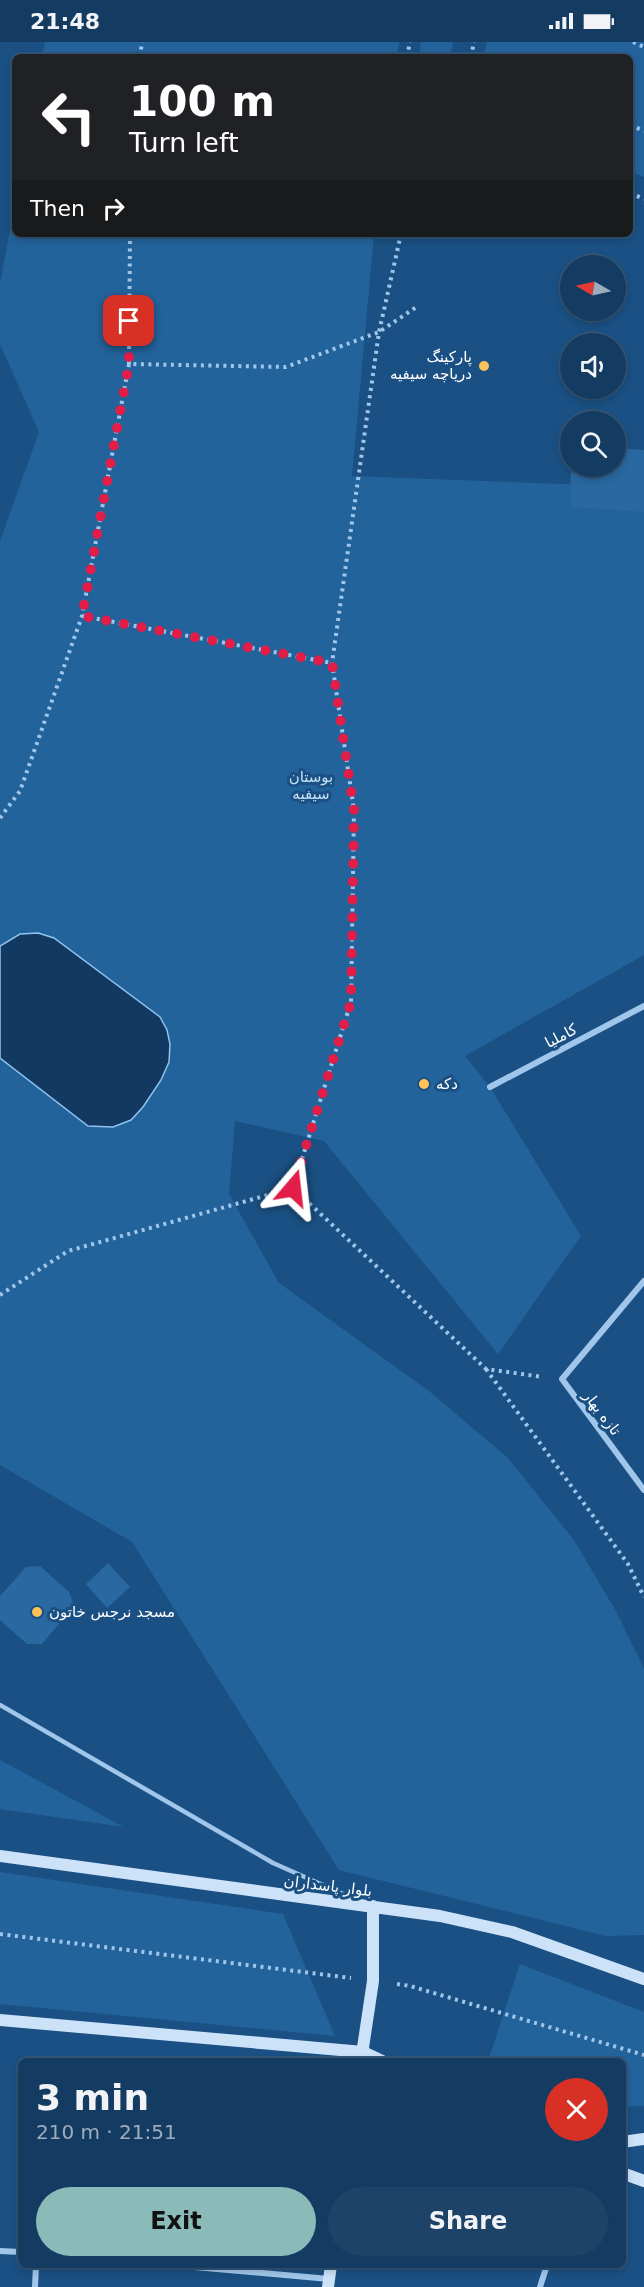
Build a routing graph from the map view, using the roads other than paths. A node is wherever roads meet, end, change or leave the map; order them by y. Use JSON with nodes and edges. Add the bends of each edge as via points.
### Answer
{"nodes":[{"id":1,"x":644,"y":1006,"type":"edge"},
{"id":2,"x":490,"y":1088,"type":"dead end"},
{"id":3,"x":644,"y":1281,"type":"edge"},
{"id":4,"x":644,"y":1490,"type":"edge"},
{"id":5,"x":0,"y":1705,"type":"edge"},
{"id":6,"x":0,"y":1856,"type":"edge"},
{"id":7,"x":373,"y":1906,"type":"junction"},
{"id":8,"x":644,"y":1979,"type":"edge"},
{"id":9,"x":0,"y":2020,"type":"edge"},
{"id":10,"x":362,"y":2056,"type":"edge"},
{"id":11,"x":644,"y":2139,"type":"edge"},
{"id":12,"x":626,"y":2141,"type":"edge"},
{"id":13,"x":626,"y":2174,"type":"edge"},
{"id":14,"x":644,"y":2181,"type":"edge"},
{"id":15,"x":0,"y":2251,"type":"edge"},
{"id":16,"x":18,"y":2252,"type":"edge"},
{"id":17,"x":36,"y":2268,"type":"edge"},
{"id":18,"x":198,"y":2268,"type":"edge"},
{"id":19,"x":330,"y":2268,"type":"edge"},
{"id":20,"x":546,"y":2268,"type":"edge"},
{"id":21,"x":328,"y":2283,"type":"edge"},
{"id":22,"x":35,"y":2287,"type":"edge"},
{"id":23,"x":540,"y":2287,"type":"edge"}],
"edges":[{"from":1,"to":2,"type":"street","name":"کاملیا"},
{"from":3,"to":4,"type":"street","name":"تازه بهار","via":[[562,1379]]},
{"from":5,"to":7,"type":"lane","via":[[273,1863]]},
{"from":6,"to":7,"type":"main road","name":"بلوار پاسداران"},
{"from":7,"to":8,"type":"main road","name":"بلوار پاسداران","via":[[512,1932]]},
{"from":7,"to":10,"type":"main road","via":[[373,1981]]},
{"from":9,"to":10,"type":"main road"},
{"from":11,"to":12,"type":"main road"},
{"from":13,"to":14,"type":"main road"},
{"from":15,"to":16,"type":"street"},
{"from":17,"to":22,"type":"street"},
{"from":18,"to":21,"type":"street"},
{"from":19,"to":21,"type":"main road"},
{"from":20,"to":23,"type":"street"}]}
